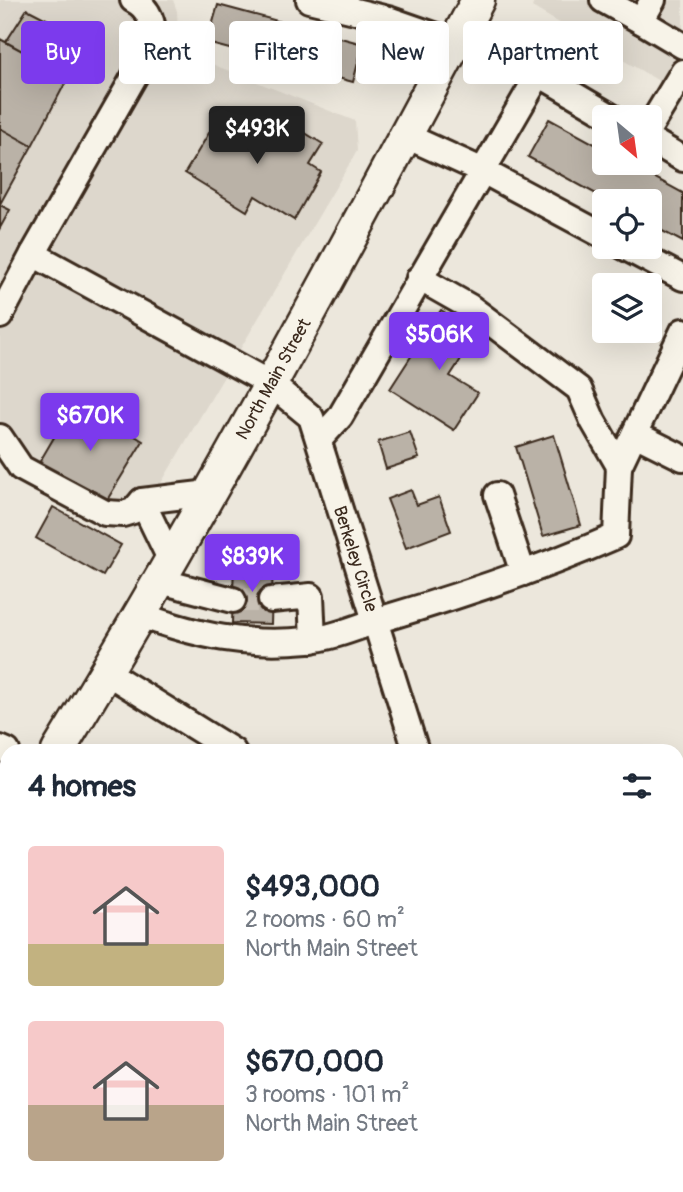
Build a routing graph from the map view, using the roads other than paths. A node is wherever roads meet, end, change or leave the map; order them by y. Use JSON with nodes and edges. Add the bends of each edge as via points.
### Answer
{"nodes":[{"id":1,"x":133,"y":0,"type":"edge"},
{"id":2,"x":309,"y":0,"type":"edge"},
{"id":3,"x":603,"y":0,"type":"edge"},
{"id":4,"x":647,"y":11,"type":"edge"},
{"id":5,"x":463,"y":22,"type":"edge"},
{"id":6,"x":463,"y":27,"type":"edge"},
{"id":7,"x":683,"y":46,"type":"edge"},
{"id":8,"x":683,"y":72,"type":"edge"},
{"id":9,"x":533,"y":84,"type":"edge"},
{"id":10,"x":556,"y":84,"type":"edge"},
{"id":11,"x":592,"y":105,"type":"edge"},
{"id":12,"x":662,"y":107,"type":"edge"},
{"id":13,"x":404,"y":135,"type":"junction"},
{"id":14,"x":662,"y":147,"type":"edge"},
{"id":15,"x":683,"y":159,"type":"edge"},
{"id":16,"x":481,"y":170,"type":"junction"},
{"id":17,"x":592,"y":230,"type":"edge"},
{"id":18,"x":33,"y":254,"type":"junction"},
{"id":19,"x":647,"y":259,"type":"edge"},
{"id":20,"x":419,"y":278,"type":"junction"},
{"id":21,"x":683,"y":278,"type":"edge"},
{"id":22,"x":0,"y":316,"type":"edge"},
{"id":23,"x":683,"y":331,"type":"edge"},
{"id":24,"x":676,"y":363,"type":"edge"},
{"id":25,"x":271,"y":384,"type":"junction"},
{"id":26,"x":635,"y":434,"type":"junction"},
{"id":27,"x":0,"y":437,"type":"edge"},
{"id":28,"x":318,"y":440,"type":"junction"},
{"id":29,"x":683,"y":458,"type":"edge"},
{"id":30,"x":620,"y":467,"type":"junction"},
{"id":31,"x":209,"y":493,"type":"junction"},
{"id":32,"x":497,"y":495,"type":"dead end"},
{"id":33,"x":142,"y":501,"type":"junction"},
{"id":34,"x":165,"y":571,"type":"junction"},
{"id":35,"x":523,"y":573,"type":"junction"},
{"id":36,"x":233,"y":600,"type":"tunnel mouth"},
{"id":37,"x":271,"y":600,"type":"tunnel mouth"},
{"id":38,"x":141,"y":615,"type":"junction"},
{"id":39,"x":375,"y":621,"type":"junction"},
{"id":40,"x":313,"y":640,"type":"junction"},
{"id":41,"x":106,"y":672,"type":"junction"},
{"id":42,"x":62,"y":744,"type":"edge"},
{"id":43,"x":222,"y":744,"type":"edge"},
{"id":44,"x":414,"y":744,"type":"edge"}],
"edges":[{"from":1,"to":18,"type":"street","via":[[149,15],[154,43]]},
{"from":2,"to":5,"type":"street","via":[[388,19]]},
{"from":3,"to":4,"type":"street"},
{"from":4,"to":7,"type":"street"},
{"from":6,"to":13,"type":"main road","name":"North Main Street"},
{"from":8,"to":12,"type":"street"},
{"from":9,"to":16,"type":"street"},
{"from":10,"to":11,"type":"street"},
{"from":13,"to":16,"type":"street"},
{"from":13,"to":25,"type":"main road","name":"North Main Street"},
{"from":14,"to":15,"type":"street"},
{"from":16,"to":17,"type":"street"},
{"from":16,"to":20,"type":"street"},
{"from":18,"to":22,"type":"street"},
{"from":18,"to":25,"type":"street","name":"Berkeley Circle"},
{"from":19,"to":21,"type":"street"},
{"from":20,"to":28,"type":"street","via":[[341,417]]},
{"from":20,"to":30,"type":"street","via":[[470,307],[579,388]]},
{"from":23,"to":24,"type":"street"},
{"from":24,"to":26,"type":"street"},
{"from":25,"to":28,"type":"street","name":"Berkeley Circle","via":[[311,417]]},
{"from":25,"to":31,"type":"main road","name":"North Main Street"},
{"from":26,"to":29,"type":"street"},
{"from":26,"to":30,"type":"street"},
{"from":27,"to":33,"type":"street","via":[[21,468],[104,513],[133,511]]},
{"from":28,"to":39,"type":"street","name":"Berkeley Circle"},
{"from":30,"to":35,"type":"street","via":[[616,536]]},
{"from":31,"to":33,"type":"street"},
{"from":31,"to":34,"type":"main road","name":"North Main Street"},
{"from":32,"to":35,"type":"street"},
{"from":33,"to":34,"type":"street"},
{"from":34,"to":36,"type":"street"},
{"from":34,"to":38,"type":"main road","name":"North Main Street"},
{"from":35,"to":39,"type":"street"},
{"from":37,"to":40,"type":"street","via":[[311,596]]},
{"from":38,"to":40,"type":"street","via":[[230,641]]},
{"from":38,"to":41,"type":"main road","name":"North Main Street"},
{"from":39,"to":40,"type":"street"},
{"from":39,"to":44,"type":"street","name":"Berkeley Circle"},
{"from":41,"to":42,"type":"main road","name":"North Main Street"},
{"from":41,"to":43,"type":"street"}]}
